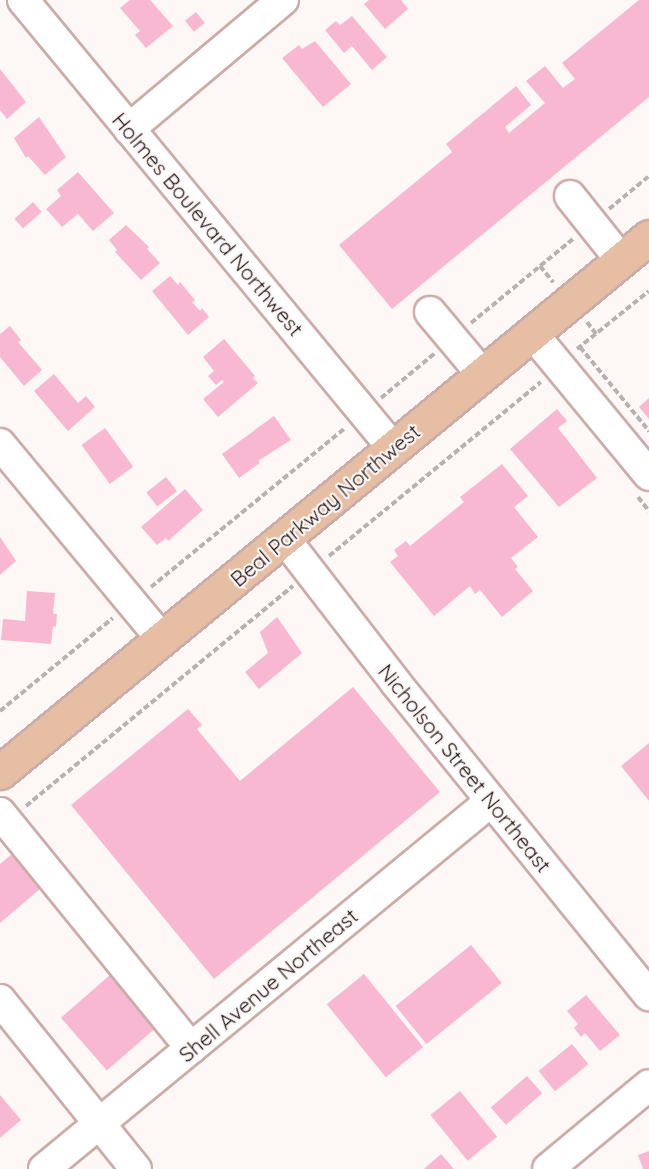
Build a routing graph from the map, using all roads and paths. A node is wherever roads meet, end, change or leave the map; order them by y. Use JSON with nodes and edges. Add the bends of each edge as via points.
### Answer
{"nodes":[{"id":1,"x":23,"y":0,"type":"edge"},
{"id":2,"x":283,"y":0,"type":"edge"},
{"id":3,"x":129,"y":129,"type":"junction"},
{"id":4,"x":649,"y":176,"type":"edge"},
{"id":5,"x":570,"y":196,"type":"dead end"},
{"id":6,"x":592,"y":223,"type":"junction"},
{"id":7,"x":649,"y":237,"type":"edge"},
{"id":8,"x":621,"y":260,"type":"junction"},
{"id":9,"x":430,"y":312,"type":"dead end"},
{"id":10,"x":532,"y":333,"type":"junction"},
{"id":11,"x":452,"y":339,"type":"junction"},
{"id":12,"x":580,"y":346,"type":"dead end"},
{"id":13,"x":482,"y":374,"type":"junction"},
{"id":14,"x":364,"y":412,"type":"junction"},
{"id":15,"x":649,"y":431,"type":"edge"},
{"id":16,"x":0,"y":444,"type":"edge"},
{"id":17,"x":393,"y":448,"type":"junction"},
{"id":18,"x":649,"y":476,"type":"edge"},
{"id":19,"x":284,"y":538,"type":"junction"},
{"id":20,"x":131,"y":603,"type":"junction"},
{"id":21,"x":162,"y":639,"type":"junction"},
{"id":22,"x":0,"y":711,"type":"edge"},
{"id":23,"x":0,"y":772,"type":"edge"},
{"id":24,"x":491,"y":801,"type":"junction"},
{"id":25,"x":0,"y":813,"type":"edge"},
{"id":26,"x":649,"y":995,"type":"edge"},
{"id":27,"x":0,"y":1000,"type":"edge"},
{"id":28,"x":191,"y":1048,"type":"junction"},
{"id":29,"x":649,"y":1085,"type":"edge"},
{"id":30,"x":100,"y":1124,"type":"junction"},
{"id":31,"x":44,"y":1169,"type":"edge"},
{"id":32,"x":136,"y":1169,"type":"edge"},
{"id":33,"x":548,"y":1169,"type":"edge"}],
"edges":[{"from":1,"to":3,"type":"street","name":"Holmes Boulevard Northwest"},
{"from":2,"to":3,"type":"street"},
{"from":3,"to":14,"type":"street","name":"Holmes Boulevard Northwest"},
{"from":4,"to":6,"type":"path"},
{"from":5,"to":6,"type":"street"},
{"from":6,"to":8,"type":"street"},
{"from":6,"to":11,"type":"path"},
{"from":7,"to":8,"type":"main road","name":"Beal Parkway Northwest"},
{"from":8,"to":10,"type":"main road","name":"Beal Parkway Northwest"},
{"from":9,"to":11,"type":"street"},
{"from":10,"to":13,"type":"main road","name":"Beal Parkway Northwest"},
{"from":10,"to":18,"type":"street"},
{"from":11,"to":13,"type":"street"},
{"from":11,"to":14,"type":"path"},
{"from":12,"to":15,"type":"path"},
{"from":13,"to":17,"type":"main road","name":"Beal Parkway Northwest"},
{"from":14,"to":17,"type":"street","name":"Holmes Boulevard Northwest"},
{"from":14,"to":20,"type":"path"},
{"from":16,"to":20,"type":"street"},
{"from":17,"to":19,"type":"main road","name":"Beal Parkway Northwest"},
{"from":19,"to":21,"type":"main road","name":"Beal Parkway Northwest"},
{"from":19,"to":24,"type":"street","name":"Nicholson Street Northeast"},
{"from":20,"to":21,"type":"street"},
{"from":20,"to":22,"type":"path"},
{"from":21,"to":23,"type":"main road","name":"Beal Parkway Northwest"},
{"from":24,"to":26,"type":"street","name":"Nicholson Street Northeast"},
{"from":24,"to":28,"type":"street","name":"Shell Avenue Northeast"},
{"from":25,"to":28,"type":"street"},
{"from":27,"to":30,"type":"street"},
{"from":28,"to":30,"type":"street","name":"Shell Avenue Northeast"},
{"from":29,"to":33,"type":"street"},
{"from":30,"to":31,"type":"street","name":"Shell Avenue Northeast"},
{"from":30,"to":32,"type":"street"}]}
